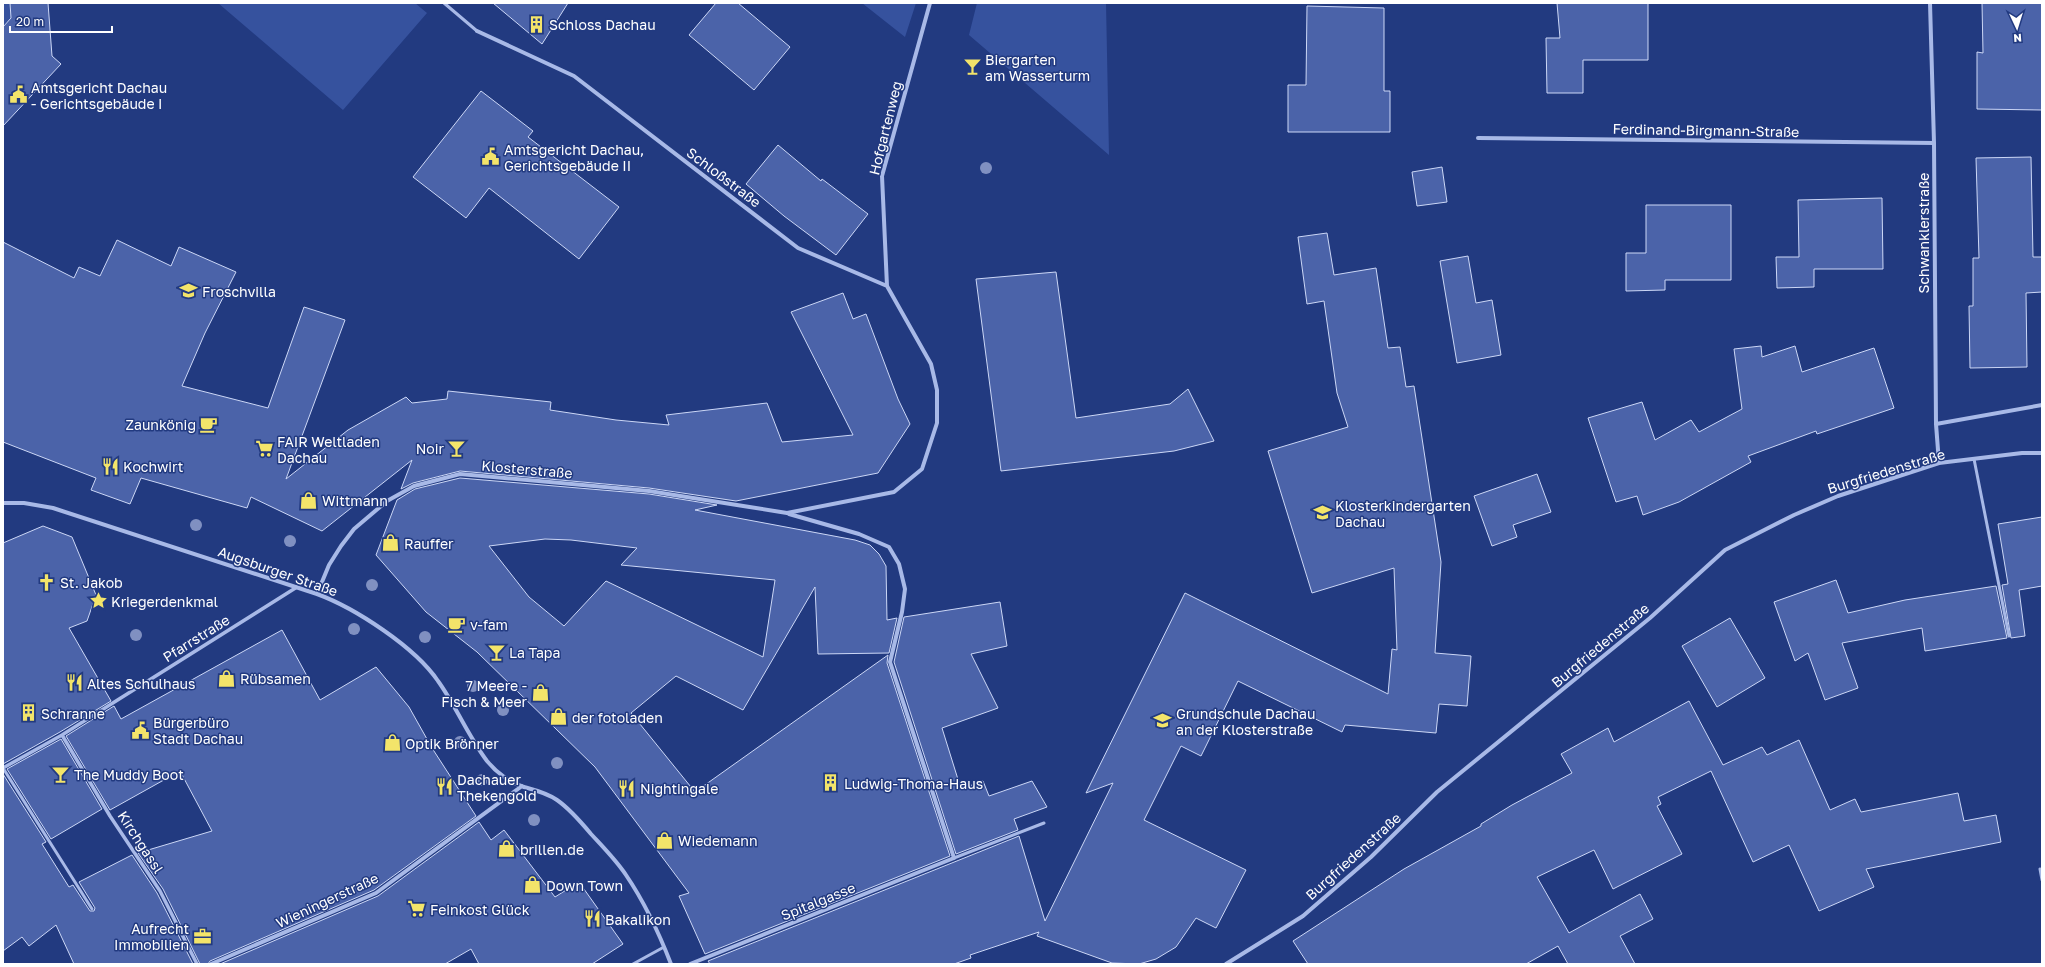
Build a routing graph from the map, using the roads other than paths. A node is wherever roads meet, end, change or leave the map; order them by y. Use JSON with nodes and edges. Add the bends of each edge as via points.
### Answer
{"nodes":[{"id":1,"x":444,"y":3,"type":"edge"},
{"id":2,"x":930,"y":3,"type":"edge"},
{"id":3,"x":1930,"y":3,"type":"edge"},
{"id":4,"x":477,"y":30,"type":"joint"},
{"id":5,"x":1478,"y":138,"type":"dead end"},
{"id":6,"x":1934,"y":143,"type":"junction"},
{"id":7,"x":887,"y":286,"type":"junction"},
{"id":8,"x":2042,"y":405,"type":"edge"},
{"id":9,"x":1936,"y":424,"type":"junction"},
{"id":10,"x":2042,"y":453,"type":"edge"},
{"id":11,"x":1974,"y":459,"type":"junction"},
{"id":12,"x":1939,"y":464,"type":"junction"},
{"id":13,"x":3,"y":503,"type":"edge"},
{"id":14,"x":787,"y":513,"type":"junction"},
{"id":15,"x":298,"y":587,"type":"junction"},
{"id":16,"x":317,"y":594,"type":"junction"},
{"id":17,"x":2009,"y":636,"type":"dead end"},
{"id":18,"x":62,"y":735,"type":"junction"},
{"id":19,"x":3,"y":768,"type":"edge"},
{"id":20,"x":522,"y":786,"type":"junction"},
{"id":21,"x":1044,"y":823,"type":"dead end"},
{"id":22,"x":954,"y":858,"type":"junction"},
{"id":23,"x":2040,"y":869,"type":"dead end"},
{"id":24,"x":2042,"y":880,"type":"edge"},
{"id":25,"x":92,"y":909,"type":"dead end"},
{"id":26,"x":664,"y":947,"type":"junction"},
{"id":27,"x":197,"y":964,"type":"edge"},
{"id":28,"x":211,"y":964,"type":"edge"},
{"id":29,"x":634,"y":964,"type":"edge"},
{"id":30,"x":671,"y":964,"type":"edge"},
{"id":31,"x":690,"y":964,"type":"edge"},
{"id":32,"x":1226,"y":964,"type":"edge"}],
"edges":[{"from":1,"to":4,"type":"lane"},
{"from":2,"to":7,"type":"street","name":"Hofgartenweg","via":[[882,176]]},
{"from":3,"to":6,"type":"street","name":"Schwanklerstraße"},
{"from":4,"to":7,"type":"street","name":"Schloßstraße","via":[[574,76],[798,248]]},
{"from":5,"to":6,"type":"street","name":"Ferdinand-Birgmann-Straße"},
{"from":6,"to":9,"type":"street","name":"Schwanklerstraße"},
{"from":7,"to":14,"type":"street","name":"Klosterstraße","via":[[931,364],[937,390],[937,422],[922,469],[894,492]]},
{"from":8,"to":9,"type":"street"},
{"from":9,"to":12,"type":"street","name":"Schwanklerstraße"},
{"from":10,"to":11,"type":"street","name":"Burgfriedenstraße"},
{"from":11,"to":12,"type":"street","name":"Burgfriedenstraße"},
{"from":11,"to":17,"type":"lane"},
{"from":12,"to":32,"type":"street","name":"Burgfriedenstraße","via":[[1838,496],[1725,550],[1650,618],[1437,792],[1371,857],[1303,916]]},
{"from":13,"to":15,"type":"street","name":"Augsburger Straße","via":[[24,503],[53,508]]},
{"from":14,"to":16,"type":"street","name":"Klosterstraße","via":[[649,491],[460,474],[414,486],[376,510],[354,529],[341,546],[329,565]]},
{"from":14,"to":22,"type":"street","name":"Klosterstraße","via":[[859,534],[889,547],[899,564],[905,589],[890,662]]},
{"from":15,"to":16,"type":"street","name":"Augsburger Straße"},
{"from":15,"to":18,"type":"street","name":"Pfarrstraße"},
{"from":16,"to":20,"type":"street","name":"Augsburger Straße","via":[[358,613],[424,663],[438,681],[487,761],[502,776]]},
{"from":18,"to":19,"type":"street","name":"Pfarrstraße"},
{"from":18,"to":27,"type":"street","name":"Kirchgassl","via":[[110,816],[160,891]]},
{"from":19,"to":25,"type":"lane"},
{"from":20,"to":26,"type":"street","name":"Augsburger Straße","via":[[540,791],[557,800],[603,846],[626,874]]},
{"from":20,"to":28,"type":"street","name":"Wieningerstraße","via":[[376,893]]},
{"from":21,"to":22,"type":"lane","name":"Spitalgasse"},
{"from":22,"to":31,"type":"street","name":"Spitalgasse"},
{"from":23,"to":24,"type":"lane"},
{"from":26,"to":29,"type":"lane"},
{"from":26,"to":30,"type":"street","name":"Augsburger Straße"}]}
